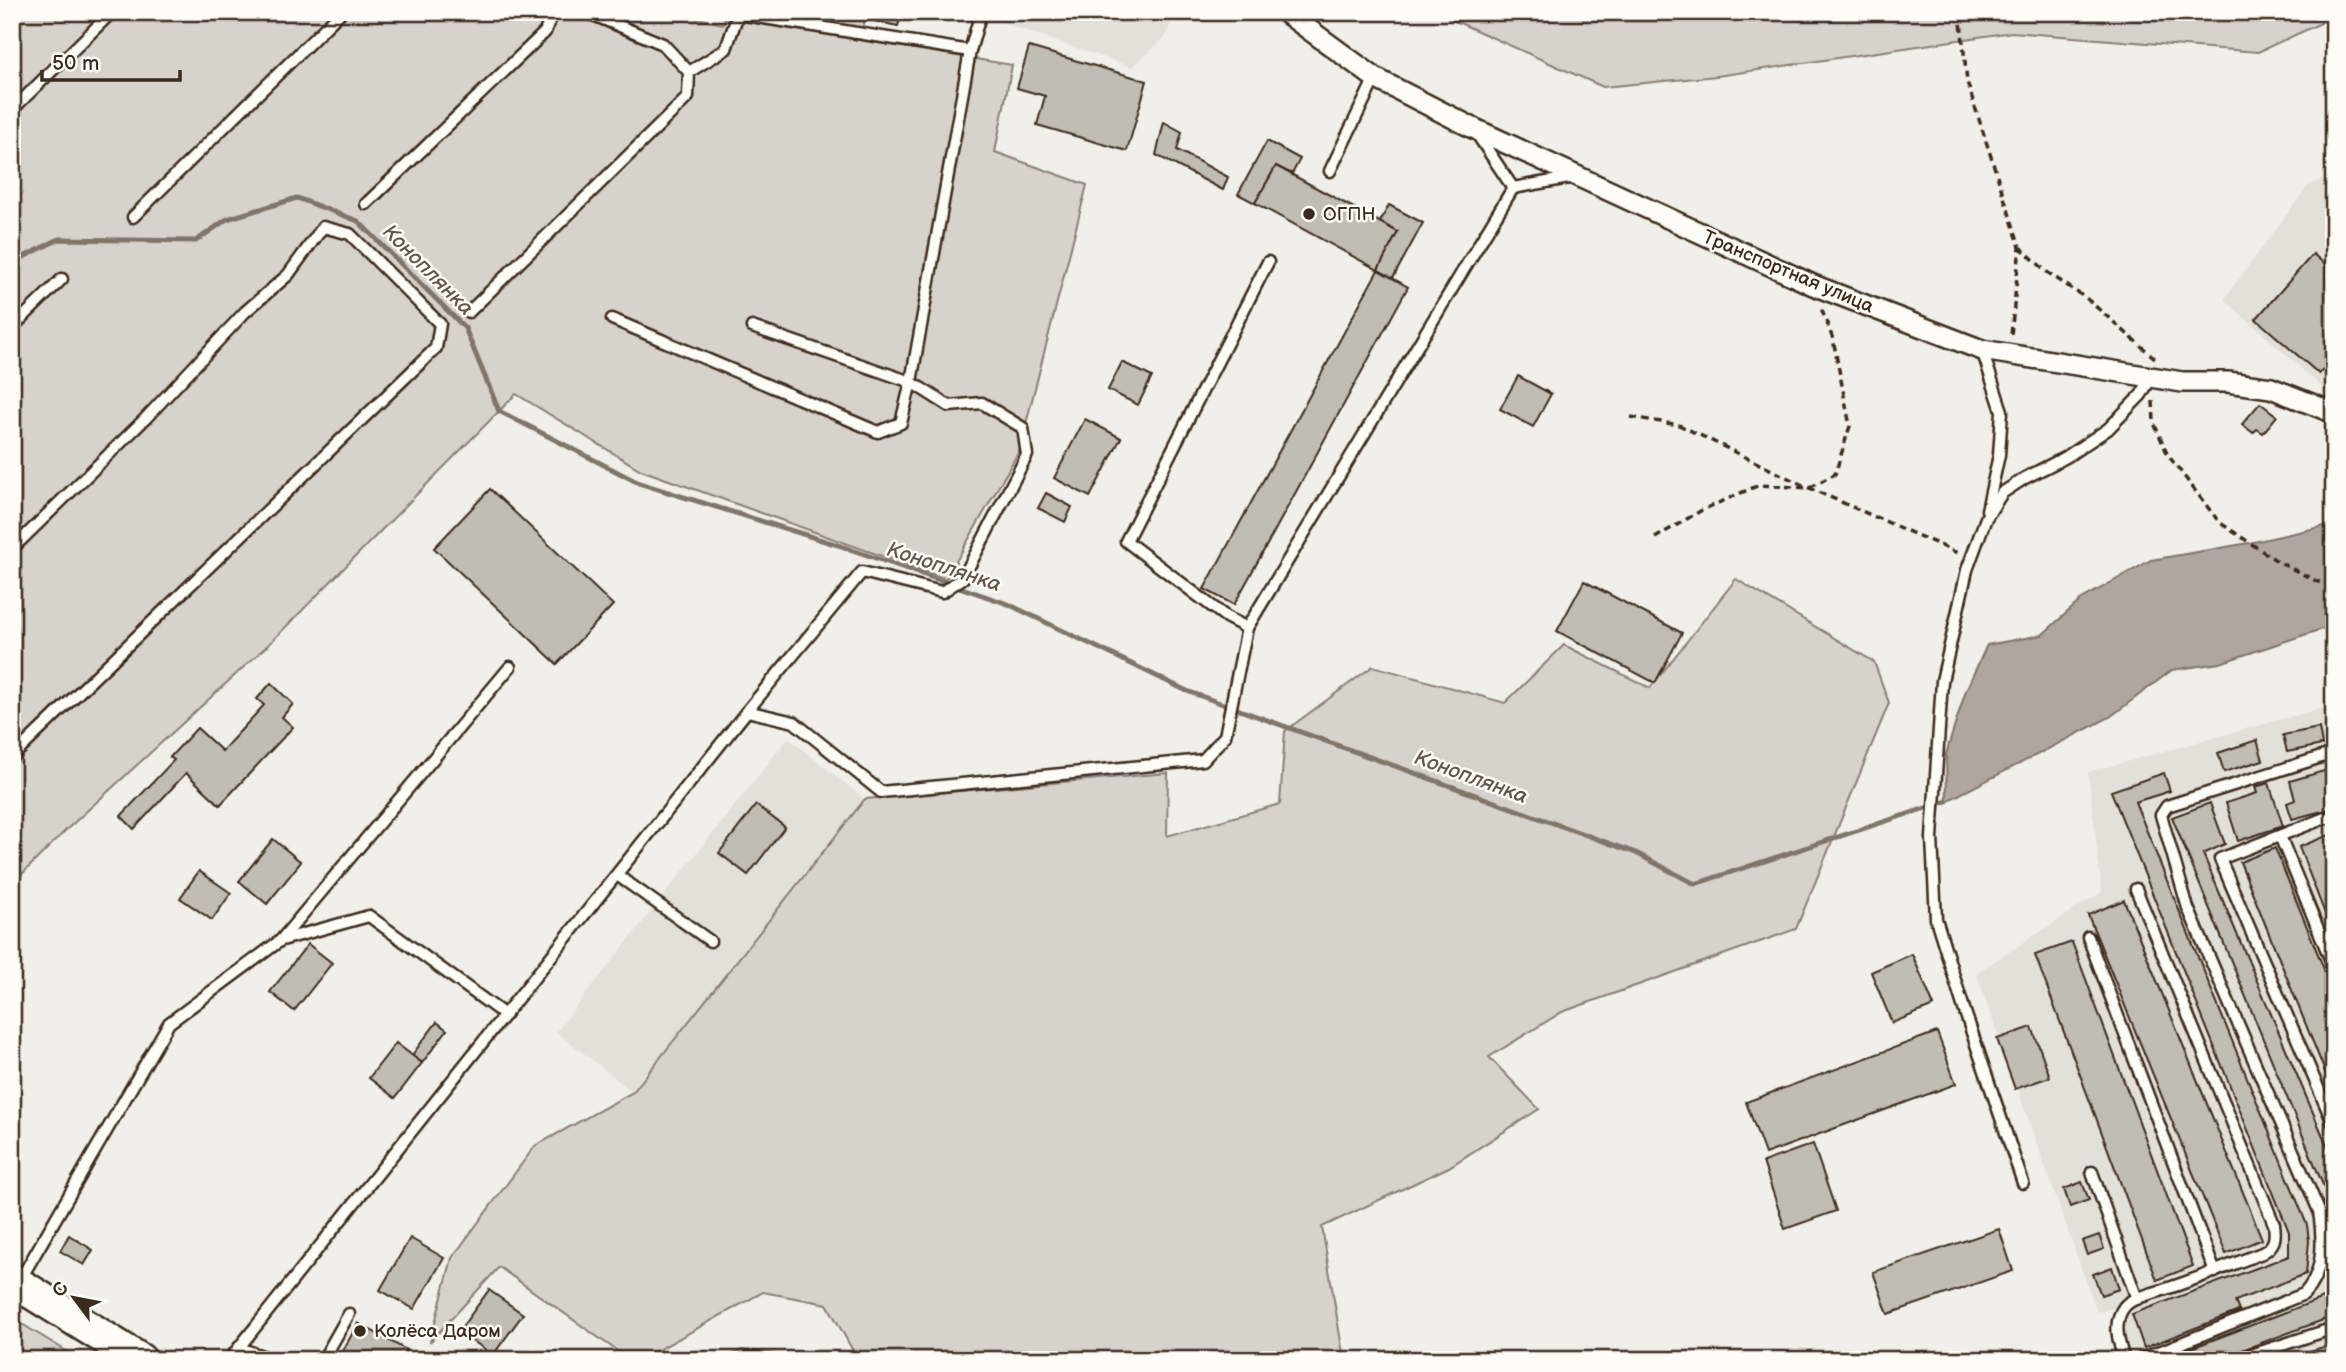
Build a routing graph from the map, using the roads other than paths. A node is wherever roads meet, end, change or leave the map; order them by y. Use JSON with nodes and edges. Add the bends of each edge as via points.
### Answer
{"nodes":[{"id":1,"x":112,"y":12,"type":"edge"},
{"id":2,"x":341,"y":12,"type":"edge"},
{"id":3,"x":553,"y":12,"type":"edge"},
{"id":4,"x":586,"y":12,"type":"edge"},
{"id":5,"x":981,"y":12,"type":"edge"},
{"id":6,"x":1285,"y":12,"type":"edge"},
{"id":7,"x":970,"y":51,"type":"junction"},
{"id":8,"x":689,"y":72,"type":"junction"},
{"id":9,"x":1375,"y":78,"type":"junction"},
{"id":10,"x":12,"y":110,"type":"edge"},
{"id":11,"x":1473,"y":128,"type":"junction"},
{"id":12,"x":1330,"y":171,"type":"dead end"},
{"id":13,"x":1576,"y":177,"type":"junction"},
{"id":14,"x":1513,"y":188,"type":"junction"},
{"id":15,"x":366,"y":204,"type":"dead end"},
{"id":16,"x":133,"y":217,"type":"dead end"},
{"id":17,"x":1268,"y":262,"type":"dead end"},
{"id":18,"x":62,"y":279,"type":"dead end"},
{"id":19,"x":470,"y":313,"type":"dead end"},
{"id":20,"x":612,"y":319,"type":"dead end"},
{"id":21,"x":752,"y":327,"type":"dead end"},
{"id":22,"x":12,"y":328,"type":"edge"},
{"id":23,"x":1982,"y":350,"type":"junction"},
{"id":24,"x":2151,"y":378,"type":"junction"},
{"id":25,"x":911,"y":382,"type":"junction"},
{"id":26,"x":2334,"y":413,"type":"edge"},
{"id":27,"x":1986,"y":518,"type":"junction"},
{"id":28,"x":12,"y":549,"type":"edge"},
{"id":29,"x":1247,"y":628,"type":"junction"},
{"id":30,"x":510,"y":667,"type":"dead end"},
{"id":31,"x":747,"y":711,"type":"junction"},
{"id":32,"x":2334,"y":753,"type":"edge"},
{"id":33,"x":12,"y":758,"type":"edge"},
{"id":34,"x":2334,"y":818,"type":"edge"},
{"id":35,"x":2280,"y":836,"type":"junction"},
{"id":36,"x":617,"y":875,"type":"junction"},
{"id":37,"x":2136,"y":889,"type":"dead end"},
{"id":38,"x":2088,"y":937,"type":"dead end"},
{"id":39,"x":281,"y":940,"type":"junction"},
{"id":40,"x":710,"y":941,"type":"dead end"},
{"id":41,"x":2334,"y":968,"type":"edge"},
{"id":42,"x":505,"y":1015,"type":"junction"},
{"id":43,"x":2334,"y":1125,"type":"edge"},
{"id":44,"x":2092,"y":1172,"type":"dead end"},
{"id":45,"x":2023,"y":1182,"type":"dead end"},
{"id":46,"x":2214,"y":1272,"type":"junction"},
{"id":47,"x":15,"y":1282,"type":"edge"},
{"id":48,"x":2137,"y":1299,"type":"junction"},
{"id":49,"x":349,"y":1314,"type":"dead end"},
{"id":50,"x":2334,"y":1328,"type":"edge"},
{"id":51,"x":239,"y":1348,"type":"junction"},
{"id":52,"x":140,"y":1360,"type":"edge"},
{"id":53,"x":229,"y":1360,"type":"edge"},
{"id":54,"x":274,"y":1360,"type":"edge"},
{"id":55,"x":323,"y":1360,"type":"edge"},
{"id":56,"x":2124,"y":1360,"type":"edge"},
{"id":57,"x":2139,"y":1360,"type":"edge"},
{"id":58,"x":2236,"y":1360,"type":"edge"}],
"edges":[{"from":1,"to":10,"type":"lane"},
{"from":2,"to":16,"type":"lane"},
{"from":3,"to":15,"type":"lane","via":[[545,32]]},
{"from":4,"to":8,"type":"lane","via":[[663,44]]},
{"from":5,"to":7,"type":"lane"},
{"from":6,"to":9,"type":"street","name":"Транспортная улица"},
{"from":7,"to":8,"type":"lane","via":[[738,13],[726,49]]},
{"from":7,"to":25,"type":"lane"},
{"from":8,"to":19,"type":"lane","via":[[688,97]]},
{"from":9,"to":11,"type":"street","name":"Транспортная улица"},
{"from":9,"to":12,"type":"lane"},
{"from":11,"to":13,"type":"street","name":"Транспортная улица"},
{"from":11,"to":14,"type":"lane"},
{"from":13,"to":14,"type":"lane"},
{"from":13,"to":23,"type":"street","name":"Транспортная улица","via":[[1813,285]]},
{"from":14,"to":29,"type":"lane"},
{"from":17,"to":29,"type":"lane","via":[[1126,541]]},
{"from":18,"to":22,"type":"lane"},
{"from":20,"to":25,"type":"lane","via":[[878,432],[901,423]]},
{"from":21,"to":25,"type":"lane"},
{"from":23,"to":24,"type":"street","name":"Транспортная улица"},
{"from":23,"to":27,"type":"lane","via":[[2002,411],[1999,456]]},
{"from":24,"to":26,"type":"street","name":"Транспортная улица","via":[[2270,388]]},
{"from":24,"to":27,"type":"lane","via":[[2108,429],[2002,493]]},
{"from":25,"to":31,"type":"lane","via":[[949,406],[982,403],[1023,428],[1027,455],[963,578],[942,592],[862,572]]},
{"from":27,"to":45,"type":"lane","via":[[1971,559],[1942,681],[1932,838],[1936,919]]},
{"from":28,"to":33,"type":"lane","via":[[145,419],[244,312],[288,275],[323,227],[350,234],[440,324],[436,348]]},
{"from":29,"to":31,"type":"lane","via":[[1225,736],[1203,760],[881,792],[794,722]]},
{"from":30,"to":39,"type":"lane"},
{"from":31,"to":36,"type":"lane"},
{"from":32,"to":57,"type":"lane","via":[[2168,806],[2161,816],[2188,908],[2319,1210],[2323,1237],[2316,1275],[2304,1294]]},
{"from":34,"to":35,"type":"lane"},
{"from":35,"to":41,"type":"lane"},
{"from":35,"to":43,"type":"lane","via":[[2220,859]]},
{"from":36,"to":40,"type":"lane"},
{"from":36,"to":42,"type":"lane"},
{"from":37,"to":46,"type":"lane","via":[[2274,1224],[2276,1239],[2270,1249]]},
{"from":38,"to":46,"type":"lane"},
{"from":39,"to":42,"type":"lane","via":[[369,916]]},
{"from":39,"to":47,"type":"lane","via":[[169,1023]]},
{"from":42,"to":51,"type":"lane"},
{"from":44,"to":48,"type":"lane"},
{"from":46,"to":48,"type":"lane"},
{"from":47,"to":52,"type":"main road"},
{"from":48,"to":56,"type":"lane","via":[[2125,1305],[2118,1320]]},
{"from":49,"to":55,"type":"lane"},
{"from":50,"to":58,"type":"lane"},
{"from":51,"to":53,"type":"lane"},
{"from":51,"to":54,"type":"lane"}]}
